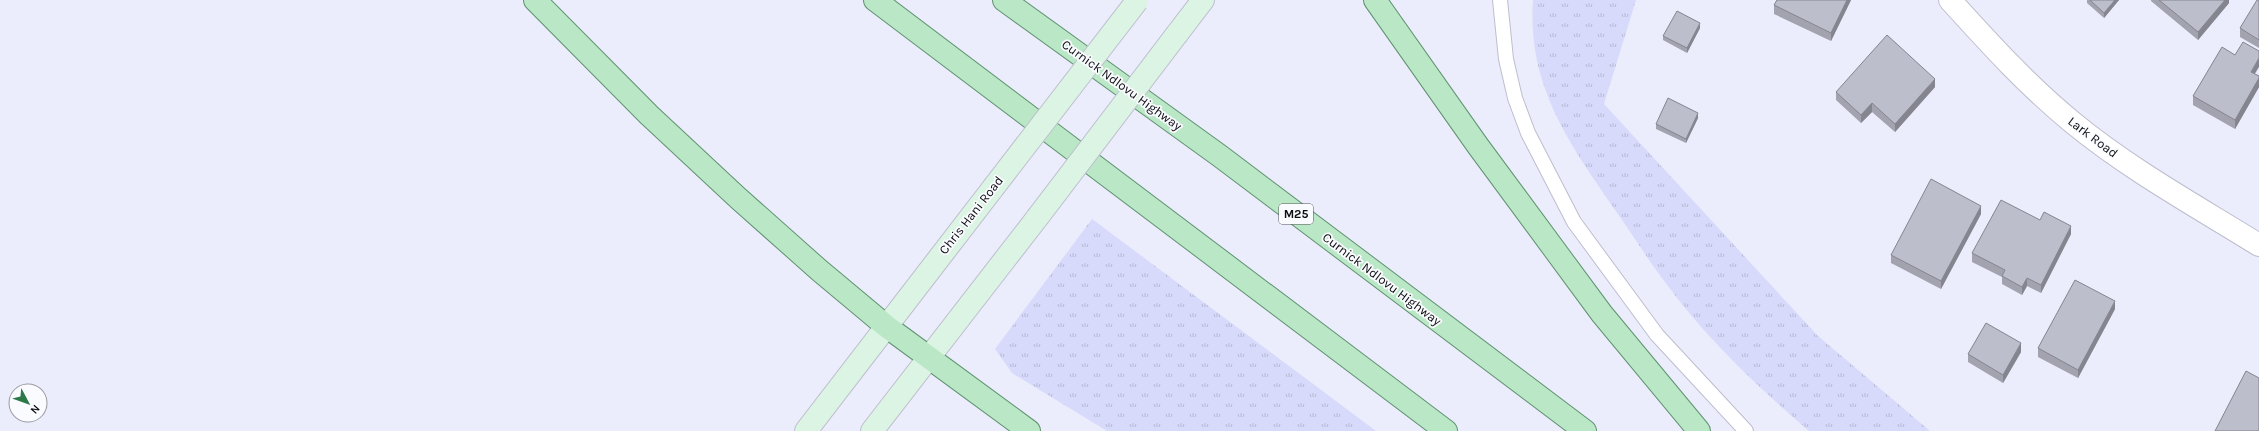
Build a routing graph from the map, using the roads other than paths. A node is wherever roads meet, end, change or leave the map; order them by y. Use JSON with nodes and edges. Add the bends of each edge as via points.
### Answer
{"nodes":[{"id":1,"x":535,"y":0,"type":"edge"},
{"id":2,"x":875,"y":0,"type":"edge"},
{"id":3,"x":1004,"y":0,"type":"edge"},
{"id":4,"x":1137,"y":0,"type":"edge"},
{"id":5,"x":1203,"y":0,"type":"edge"},
{"id":6,"x":1375,"y":0,"type":"edge"},
{"id":7,"x":1500,"y":0,"type":"edge"},
{"id":8,"x":1950,"y":0,"type":"edge"},
{"id":9,"x":2259,"y":245,"type":"edge"},
{"id":10,"x":886,"y":326,"type":"junction"},
{"id":11,"x":929,"y":358,"type":"junction"},
{"id":12,"x":809,"y":426,"type":"edge"},
{"id":13,"x":872,"y":431,"type":"edge"},
{"id":14,"x":1029,"y":431,"type":"edge"},
{"id":15,"x":1446,"y":431,"type":"edge"},
{"id":16,"x":1585,"y":431,"type":"edge"},
{"id":17,"x":1699,"y":431,"type":"edge"},
{"id":18,"x":1746,"y":431,"type":"edge"}],
"edges":[{"from":1,"to":10,"type":"main road","via":[[649,115],[738,198]]},
{"from":2,"to":15,"type":"main road"},
{"from":3,"to":16,"type":"main road","name":"Curnick Ndlovu Highway","number":"M25","via":[[1220,156]]},
{"from":4,"to":10,"type":"main road","name":"Chris Hani Road","bridge":true},
{"from":5,"to":11,"type":"main road","bridge":true},
{"from":6,"to":17,"type":"main road","via":[[1478,146],[1602,314]]},
{"from":7,"to":18,"type":"lane","via":[[1506,59],[1515,98],[1528,133],[1574,222],[1657,335]]},
{"from":8,"to":9,"type":"street","name":"Lark Road","via":[[2015,71],[2072,123],[2137,169]]},
{"from":10,"to":11,"type":"main road"},
{"from":10,"to":12,"type":"main road","name":"Chris Hani Road"},
{"from":11,"to":13,"type":"main road"},
{"from":11,"to":14,"type":"main road"}]}
